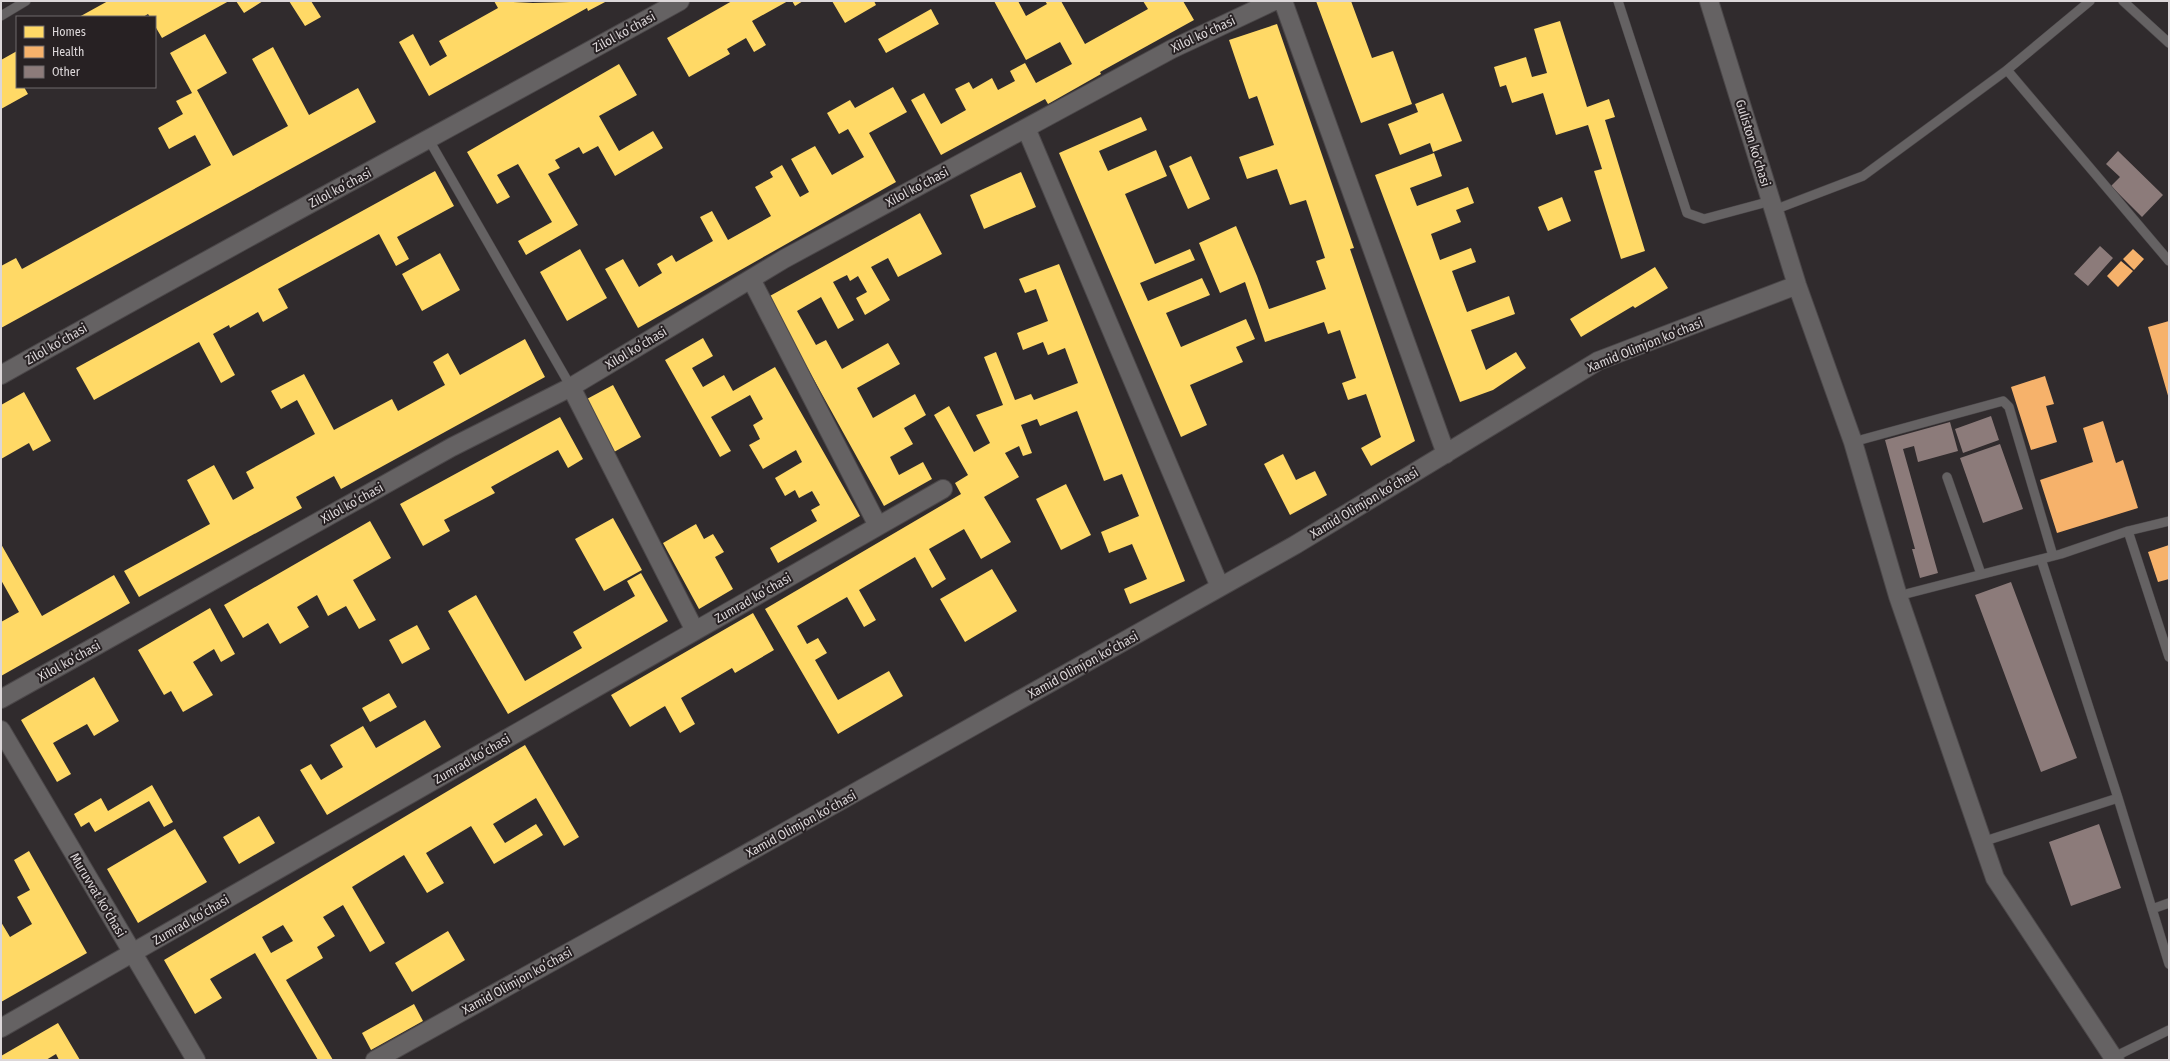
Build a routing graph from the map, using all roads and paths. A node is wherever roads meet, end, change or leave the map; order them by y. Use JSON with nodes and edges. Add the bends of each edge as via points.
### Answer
{"nodes":[{"id":1,"x":26,"y":1,"type":"edge"},
{"id":2,"x":680,"y":1,"type":"edge"},
{"id":3,"x":1274,"y":1,"type":"edge"},
{"id":4,"x":1283,"y":1,"type":"edge"},
{"id":5,"x":1618,"y":1,"type":"edge"},
{"id":6,"x":1709,"y":1,"type":"edge"},
{"id":7,"x":2090,"y":1,"type":"edge"},
{"id":8,"x":2124,"y":1,"type":"edge"},
{"id":9,"x":1,"y":16,"type":"edge"},
{"id":10,"x":2169,"y":43,"type":"edge"},
{"id":11,"x":2006,"y":70,"type":"junction"},
{"id":12,"x":1026,"y":128,"type":"junction"},
{"id":13,"x":429,"y":140,"type":"junction"},
{"id":14,"x":1772,"y":205,"type":"junction"},
{"id":15,"x":2169,"y":261,"type":"edge"},
{"id":16,"x":752,"y":279,"type":"junction"},
{"id":17,"x":1797,"y":285,"type":"junction"},
{"id":18,"x":1,"y":375,"type":"edge"},
{"id":19,"x":571,"y":387,"type":"junction"},
{"id":20,"x":1853,"y":442,"type":"junction"},
{"id":21,"x":1446,"y":454,"type":"junction"},
{"id":22,"x":1947,"y":477,"type":"dead end"},
{"id":23,"x":943,"y":489,"type":"dead end"},
{"id":24,"x":2169,"y":520,"type":"edge"},
{"id":25,"x":878,"y":526,"type":"junction"},
{"id":26,"x":2128,"y":531,"type":"junction"},
{"id":27,"x":2054,"y":556,"type":"junction"},
{"id":28,"x":2041,"y":559,"type":"junction"},
{"id":29,"x":1981,"y":574,"type":"junction"},
{"id":30,"x":1220,"y":587,"type":"junction"},
{"id":31,"x":1898,"y":596,"type":"junction"},
{"id":32,"x":695,"y":631,"type":"junction"},
{"id":33,"x":2169,"y":657,"type":"edge"},
{"id":34,"x":1,"y":699,"type":"edge"},
{"id":35,"x":1,"y":730,"type":"edge"},
{"id":36,"x":2118,"y":798,"type":"junction"},
{"id":37,"x":1982,"y":842,"type":"junction"},
{"id":38,"x":2169,"y":903,"type":"edge"},
{"id":39,"x":2152,"y":909,"type":"junction"},
{"id":40,"x":133,"y":953,"type":"junction"},
{"id":41,"x":2169,"y":964,"type":"edge"},
{"id":42,"x":1,"y":1028,"type":"edge"},
{"id":43,"x":2169,"y":1030,"type":"edge"},
{"id":44,"x":2114,"y":1059,"type":"edge"},
{"id":45,"x":196,"y":1060,"type":"edge"},
{"id":46,"x":375,"y":1060,"type":"edge"}],
"edges":[{"from":1,"to":9,"type":"lane"},
{"from":2,"to":13,"type":"street","name":"Zilol koʻchasi"},
{"from":3,"to":12,"type":"street","name":"Xilol koʻchasi","via":[[1172,49]]},
{"from":4,"to":21,"type":"street"},
{"from":5,"to":14,"type":"lane","via":[[1687,214],[1704,219]]},
{"from":6,"to":14,"type":"street","name":"Guliston ko'chasi"},
{"from":7,"to":11,"type":"lane"},
{"from":8,"to":10,"type":"lane"},
{"from":11,"to":14,"type":"lane","via":[[1863,176]]},
{"from":11,"to":15,"type":"lane"},
{"from":12,"to":16,"type":"street","name":"Xilol koʻchasi","via":[[784,259]]},
{"from":12,"to":30,"type":"street"},
{"from":13,"to":18,"type":"street","name":"Zilol koʻchasi","via":[[157,287]]},
{"from":13,"to":19,"type":"lane"},
{"from":14,"to":17,"type":"street","name":"Guliston ko'chasi"},
{"from":16,"to":19,"type":"street","name":"Xilol koʻchasi"},
{"from":16,"to":25,"type":"street"},
{"from":17,"to":20,"type":"street","name":"Guliston ko'chasi"},
{"from":17,"to":21,"type":"street","name":"Xamid Olimjon koʻchasi","via":[[1598,361]]},
{"from":19,"to":32,"type":"street"},
{"from":19,"to":34,"type":"street","name":"Xilol koʻchasi","via":[[452,447]]},
{"from":20,"to":27,"type":"lane","via":[[2003,401],[2009,407]]},
{"from":20,"to":31,"type":"street","name":"Guliston ko'chasi"},
{"from":21,"to":30,"type":"street","name":"Xamid Olimjon koʻchasi"},
{"from":22,"to":29,"type":"lane"},
{"from":23,"to":25,"type":"street","name":"Zumrad koʻchasi"},
{"from":24,"to":26,"type":"lane"},
{"from":25,"to":32,"type":"street","name":"Zumrad koʻchasi"},
{"from":26,"to":27,"type":"lane"},
{"from":26,"to":33,"type":"lane"},
{"from":27,"to":28,"type":"lane"},
{"from":28,"to":29,"type":"lane"},
{"from":28,"to":36,"type":"lane"},
{"from":29,"to":31,"type":"lane"},
{"from":30,"to":46,"type":"street","name":"Xamid Olimjon koʻchasi","via":[[744,856]]},
{"from":31,"to":37,"type":"street","name":"Guliston ko'chasi"},
{"from":32,"to":40,"type":"street","name":"Zumrad koʻchasi"},
{"from":35,"to":40,"type":"street","name":"Muruvvat ko'chasi"},
{"from":36,"to":37,"type":"lane"},
{"from":36,"to":39,"type":"lane"},
{"from":37,"to":44,"type":"street","name":"Guliston ko'chasi","via":[[1995,878]]},
{"from":38,"to":39,"type":"lane"},
{"from":39,"to":41,"type":"lane"},
{"from":40,"to":42,"type":"street","name":"Zumrad koʻchasi"},
{"from":40,"to":45,"type":"street","name":"Muruvvat ko'chasi"},
{"from":43,"to":44,"type":"lane"}]}
